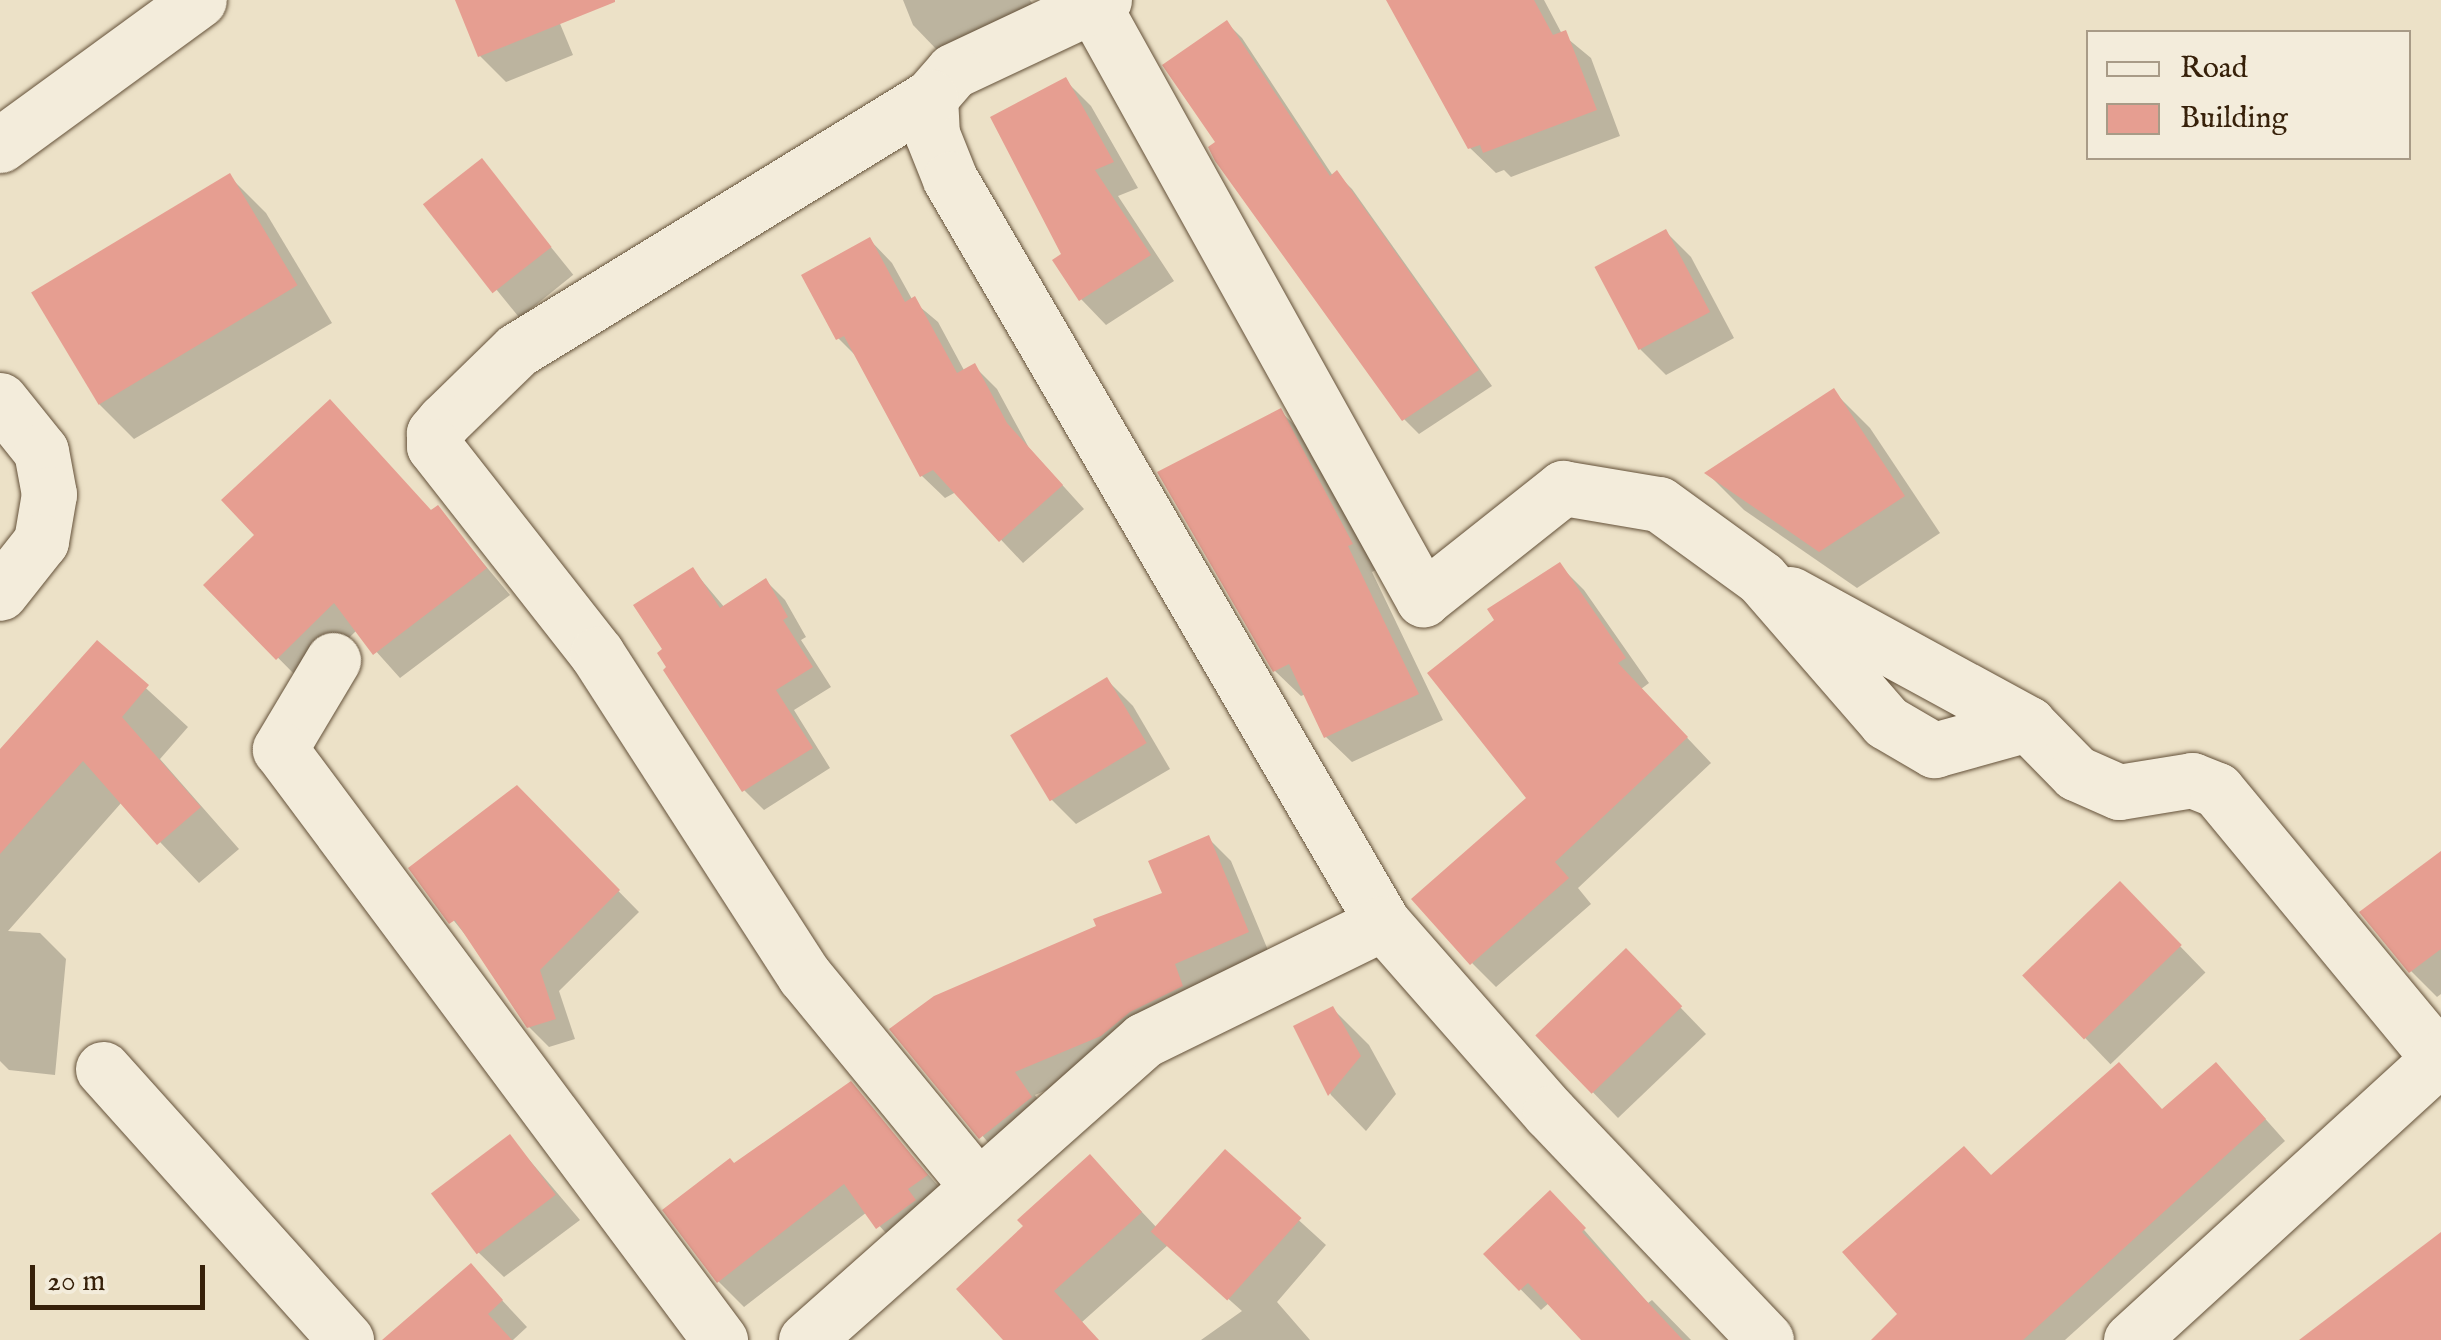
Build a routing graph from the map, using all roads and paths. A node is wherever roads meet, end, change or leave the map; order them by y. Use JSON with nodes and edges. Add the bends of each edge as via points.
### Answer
{"nodes":[{"id":1,"x":200,"y":0,"type":"edge"},
{"id":2,"x":1099,"y":3,"type":"edge"},
{"id":3,"x":930,"y":98,"type":"junction"},
{"id":4,"x":0,"y":146,"type":"edge"},
{"id":5,"x":0,"y":400,"type":"edge"},
{"id":6,"x":0,"y":593,"type":"edge"},
{"id":7,"x":333,"y":660,"type":"dead end"},
{"id":8,"x":1383,"y":923,"type":"junction"},
{"id":9,"x":2440,"y":1058,"type":"edge"},
{"id":10,"x":103,"y":1069,"type":"dead end"},
{"id":11,"x":978,"y":1187,"type":"junction"},
{"id":12,"x":346,"y":1340,"type":"edge"},
{"id":13,"x":720,"y":1340,"type":"edge"},
{"id":14,"x":806,"y":1340,"type":"edge"},
{"id":15,"x":1766,"y":1340,"type":"edge"},
{"id":16,"x":2131,"y":1340,"type":"edge"}],
"edges":[{"from":1,"to":4,"type":"street"},
{"from":2,"to":3,"type":"street","via":[[953,71]]},
{"from":2,"to":9,"type":"street","via":[[1423,598],[1563,488],[1659,504],[1761,578],[1886,722],[1934,750],[2028,724],[2076,773],[2119,792],[2192,780],[2217,790]]},
{"from":3,"to":8,"type":"street","via":[[932,134],[950,180]]},
{"from":3,"to":11,"type":"street","via":[[516,350],[444,421],[434,446],[597,654],[804,975]]},
{"from":5,"to":6,"type":"street","via":[[41,451],[49,494],[42,541]]},
{"from":7,"to":13,"type":"street","via":[[280,749]]},
{"from":8,"to":11,"type":"street","via":[[1144,1040]]},
{"from":8,"to":15,"type":"street"},
{"from":9,"to":16,"type":"street"},
{"from":10,"to":12,"type":"street"},
{"from":11,"to":14,"type":"street"}]}
